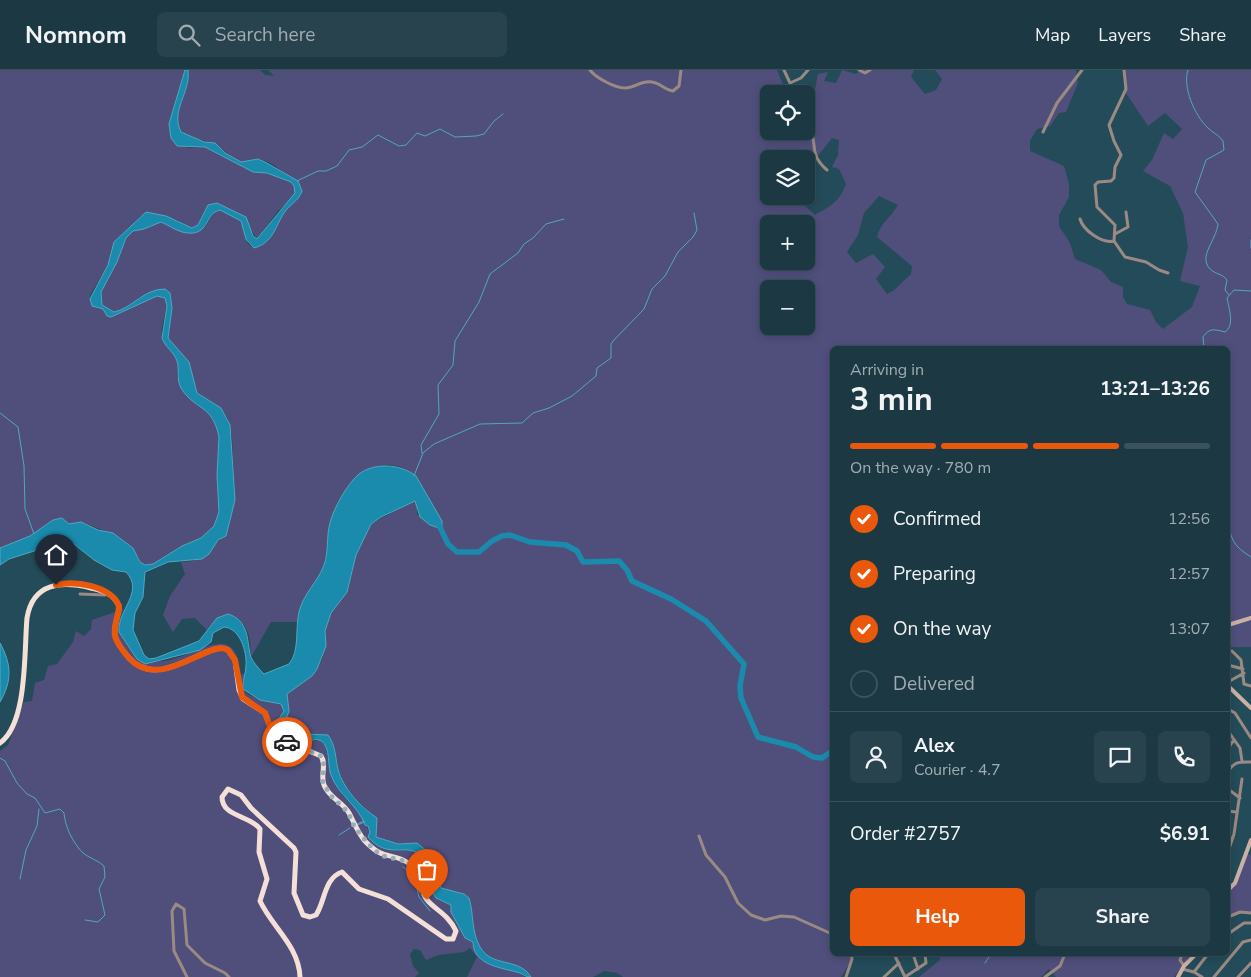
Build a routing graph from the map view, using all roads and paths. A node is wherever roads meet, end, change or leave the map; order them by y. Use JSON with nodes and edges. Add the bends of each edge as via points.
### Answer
{"nodes":[{"id":1,"x":590,"y":70,"type":"edge"},
{"id":2,"x":681,"y":70,"type":"edge"},
{"id":3,"x":784,"y":70,"type":"edge"},
{"id":4,"x":808,"y":70,"type":"edge"},
{"id":5,"x":859,"y":70,"type":"edge"},
{"id":6,"x":870,"y":70,"type":"edge"},
{"id":7,"x":1082,"y":70,"type":"edge"},
{"id":8,"x":1124,"y":70,"type":"edge"},
{"id":9,"x":790,"y":83,"type":"joint"},
{"id":10,"x":1043,"y":132,"type":"dead end"},
{"id":11,"x":814,"y":140,"type":"edge"},
{"id":12,"x":827,"y":170,"type":"dead end"},
{"id":13,"x":1126,"y":212,"type":"dead end"},
{"id":14,"x":1080,"y":219,"type":"dead end"},
{"id":15,"x":1114,"y":234,"type":"junction"},
{"id":16,"x":1114,"y":241,"type":"junction"},
{"id":17,"x":1168,"y":273,"type":"dead end"},
{"id":18,"x":80,"y":594,"type":"dead end"},
{"id":19,"x":113,"y":596,"type":"junction"},
{"id":20,"x":1251,"y":618,"type":"edge"},
{"id":21,"x":1230,"y":624,"type":"edge"},
{"id":22,"x":1232,"y":651,"type":"dead end"},
{"id":23,"x":1230,"y":666,"type":"edge"},
{"id":24,"x":1244,"y":671,"type":"junction"},
{"id":25,"x":1230,"y":682,"type":"edge"},
{"id":26,"x":1230,"y":686,"type":"edge"},
{"id":27,"x":1251,"y":686,"type":"edge"},
{"id":28,"x":1251,"y":708,"type":"edge"},
{"id":29,"x":1230,"y":710,"type":"edge"},
{"id":30,"x":1230,"y":734,"type":"edge"},
{"id":31,"x":1251,"y":738,"type":"edge"},
{"id":32,"x":1234,"y":740,"type":"junction"},
{"id":33,"x":0,"y":743,"type":"edge"},
{"id":34,"x":1230,"y":745,"type":"edge"},
{"id":35,"x":1242,"y":761,"type":"junction"},
{"id":36,"x":1251,"y":762,"type":"edge"},
{"id":37,"x":1230,"y":769,"type":"edge"},
{"id":38,"x":1242,"y":779,"type":"dead end"},
{"id":39,"x":1230,"y":790,"type":"edge"},
{"id":40,"x":1240,"y":798,"type":"junction"},
{"id":41,"x":1230,"y":811,"type":"edge"},
{"id":42,"x":1236,"y":812,"type":"junction"},
{"id":43,"x":699,"y":836,"type":"dead end"},
{"id":44,"x":1233,"y":838,"type":"junction"},
{"id":45,"x":1230,"y":839,"type":"edge"},
{"id":46,"x":1251,"y":840,"type":"edge"},
{"id":47,"x":1230,"y":846,"type":"edge"},
{"id":48,"x":1230,"y":888,"type":"edge"},
{"id":49,"x":1251,"y":913,"type":"edge"},
{"id":50,"x":1230,"y":916,"type":"edge"},
{"id":51,"x":1251,"y":923,"type":"edge"},
{"id":52,"x":830,"y":933,"type":"edge"},
{"id":53,"x":1230,"y":933,"type":"edge"},
{"id":54,"x":1251,"y":940,"type":"edge"},
{"id":55,"x":851,"y":956,"type":"edge"},
{"id":56,"x":895,"y":956,"type":"edge"},
{"id":57,"x":914,"y":956,"type":"edge"},
{"id":58,"x":926,"y":956,"type":"edge"},
{"id":59,"x":1063,"y":956,"type":"edge"},
{"id":60,"x":1181,"y":956,"type":"edge"},
{"id":61,"x":1194,"y":956,"type":"edge"},
{"id":62,"x":1206,"y":956,"type":"edge"},
{"id":63,"x":899,"y":963,"type":"junction"},
{"id":64,"x":1251,"y":963,"type":"edge"},
{"id":65,"x":918,"y":968,"type":"junction"},
{"id":66,"x":1183,"y":968,"type":"junction"},
{"id":67,"x":1194,"y":972,"type":"junction"},
{"id":68,"x":187,"y":977,"type":"edge"},
{"id":69,"x":229,"y":977,"type":"edge"},
{"id":70,"x":300,"y":977,"type":"edge"},
{"id":71,"x":846,"y":977,"type":"edge"},
{"id":72,"x":884,"y":977,"type":"edge"},
{"id":73,"x":905,"y":977,"type":"edge"},
{"id":74,"x":1045,"y":977,"type":"edge"},
{"id":75,"x":1178,"y":977,"type":"edge"},
{"id":76,"x":1202,"y":977,"type":"edge"},
{"id":77,"x":1214,"y":977,"type":"edge"},
{"id":78,"x":1238,"y":977,"type":"edge"}],
"edges":[{"from":1,"to":2,"type":"street","via":[[619,87],[651,81],[673,91],[679,86]]},
{"from":3,"to":9,"type":"street"},
{"from":4,"to":9,"type":"street"},
{"from":5,"to":6,"type":"street","via":[[865,74]]},
{"from":7,"to":10,"type":"street","via":[[1057,103]]},
{"from":8,"to":15,"type":"street","via":[[1126,90],[1109,125],[1121,155],[1114,178],[1098,182],[1094,187],[1097,207],[1115,225]]},
{"from":11,"to":12,"type":"street","via":[[816,159]]},
{"from":13,"to":15,"type":"street","via":[[1128,227]]},
{"from":14,"to":16,"type":"street","via":[[1082,225],[1100,239]]},
{"from":15,"to":16,"type":"street"},
{"from":16,"to":17,"type":"street","via":[[1125,257],[1146,262]]},
{"from":18,"to":19,"type":"street"},
{"from":19,"to":33,"type":"highway","via":[[104,591],[64,583],[51,586],[35,598],[27,618],[21,701],[9,733]]},
{"from":19,"to":70,"type":"highway","via":[[119,606],[114,628],[116,639],[125,654],[140,668],[154,671],[219,648],[228,650],[235,660],[243,699],[265,713],[271,729],[283,740],[321,756],[324,785],[348,812],[354,826],[380,855],[401,860],[417,870],[425,897],[447,916],[455,928],[454,939],[446,939],[388,899],[359,889],[342,872],[329,884],[317,914],[314,917],[303,915],[294,893],[294,848],[236,791],[228,790],[221,800],[229,812],[249,819],[260,829],[258,852],[267,879],[260,901],[293,949]]},
{"from":20,"to":21,"type":"main road"},
{"from":22,"to":24,"type":"street","via":[[1241,660]]},
{"from":23,"to":24,"type":"street"},
{"from":24,"to":25,"type":"street"},
{"from":24,"to":27,"type":"street","via":[[1244,684]]},
{"from":26,"to":28,"type":"main road"},
{"from":29,"to":31,"type":"street"},
{"from":30,"to":32,"type":"street"},
{"from":32,"to":34,"type":"street"},
{"from":32,"to":35,"type":"street","via":[[1240,748]]},
{"from":35,"to":36,"type":"street"},
{"from":35,"to":37,"type":"street"},
{"from":38,"to":40,"type":"street"},
{"from":39,"to":40,"type":"street"},
{"from":40,"to":42,"type":"street"},
{"from":41,"to":42,"type":"street"},
{"from":42,"to":44,"type":"street"},
{"from":43,"to":52,"type":"street","via":[[706,856],[725,877],[738,903],[752,915],[765,920],[781,916],[794,918]]},
{"from":44,"to":45,"type":"street"},
{"from":44,"to":47,"type":"street"},
{"from":46,"to":48,"type":"main road","via":[[1235,883]]},
{"from":49,"to":50,"type":"street","via":[[1240,912]]},
{"from":51,"to":53,"type":"street","via":[[1244,923]]},
{"from":54,"to":77,"type":"street","via":[[1243,942]]},
{"from":55,"to":71,"type":"street"},
{"from":56,"to":63,"type":"street"},
{"from":57,"to":65,"type":"street"},
{"from":58,"to":65,"type":"street","via":[[927,962]]},
{"from":59,"to":74,"type":"street","via":[[1060,966]]},
{"from":60,"to":66,"type":"street"},
{"from":61,"to":66,"type":"main road"},
{"from":62,"to":67,"type":"street"},
{"from":63,"to":72,"type":"street"},
{"from":63,"to":73,"type":"street"},
{"from":64,"to":78,"type":"street"},
{"from":65,"to":73,"type":"street"},
{"from":66,"to":67,"type":"street"},
{"from":66,"to":75,"type":"main road"},
{"from":67,"to":76,"type":"street"},
{"from":68,"to":69,"type":"street","via":[[174,951],[172,911],[176,904],[184,909],[187,945],[205,964]]}]}
